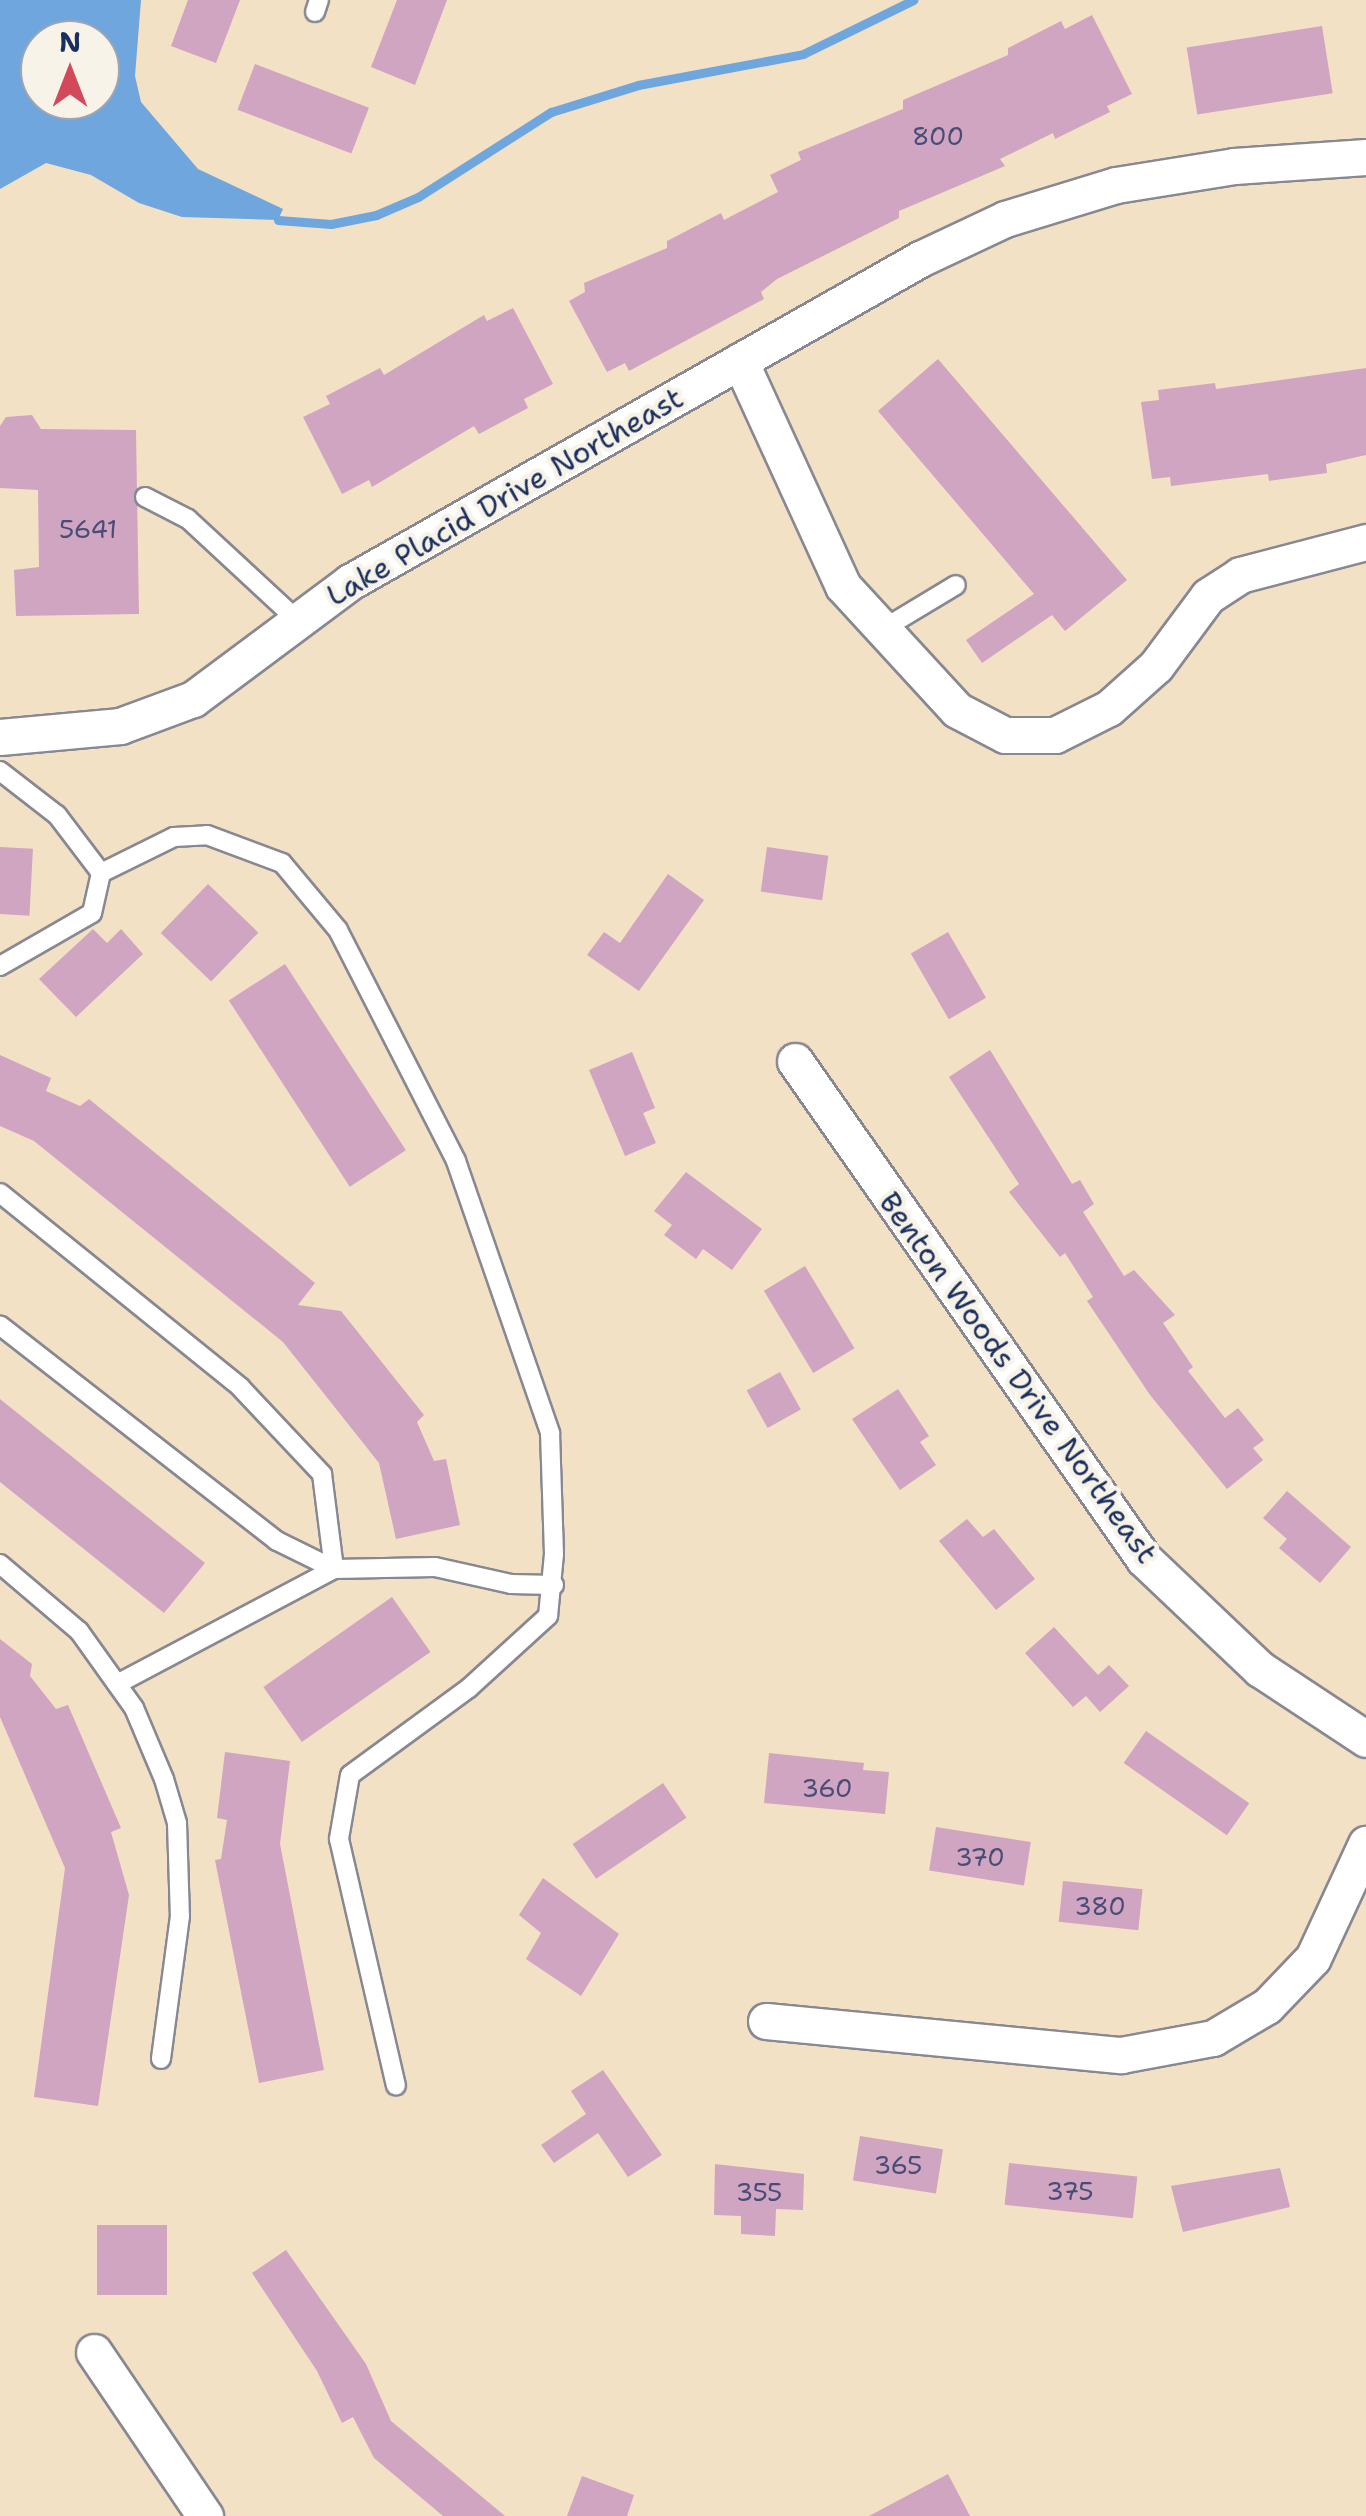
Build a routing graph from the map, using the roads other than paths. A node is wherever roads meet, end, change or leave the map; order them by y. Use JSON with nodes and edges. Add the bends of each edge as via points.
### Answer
{"nodes":[{"id":1,"x":1366,"y":157,"type":"edge"},
{"id":2,"x":740,"y":361,"type":"junction"},
{"id":3,"x":145,"y":497,"type":"dead end"},
{"id":4,"x":1366,"y":542,"type":"edge"},
{"id":5,"x":956,"y":585,"type":"dead end"},
{"id":6,"x":298,"y":620,"type":"junction"},
{"id":7,"x":883,"y":629,"type":"junction"},
{"id":8,"x":0,"y":736,"type":"edge"},
{"id":9,"x":0,"y":771,"type":"edge"},
{"id":10,"x":101,"y":873,"type":"junction"},
{"id":11,"x":0,"y":966,"type":"edge"},
{"id":12,"x":795,"y":1062,"type":"dead end"},
{"id":13,"x":0,"y":1194,"type":"edge"},
{"id":14,"x":0,"y":1325,"type":"edge"},
{"id":15,"x":0,"y":1564,"type":"edge"},
{"id":16,"x":334,"y":1569,"type":"junction"},
{"id":17,"x":554,"y":1585,"type":"junction"},
{"id":18,"x":117,"y":1684,"type":"junction"},
{"id":19,"x":1366,"y":1739,"type":"edge"},
{"id":20,"x":1366,"y":1844,"type":"edge"},
{"id":21,"x":766,"y":2021,"type":"dead end"},
{"id":22,"x":161,"y":2058,"type":"dead end"},
{"id":23,"x":396,"y":2085,"type":"dead end"},
{"id":24,"x":94,"y":2352,"type":"dead end"},
{"id":25,"x":205,"y":2516,"type":"edge"}],
"edges":[{"from":1,"to":2,"type":"street","name":"Lake Placid Drive Northeast","via":[[1234,166],[1116,185],[1005,219],[920,258]]},
{"from":2,"to":6,"type":"street","name":"Lake Placid Drive Northeast","via":[[350,582]]},
{"from":2,"to":7,"type":"street","via":[[843,586]]},
{"from":3,"to":6,"type":"lane","via":[[188,519]]},
{"from":4,"to":7,"type":"street","via":[[1240,574],[1208,596],[1156,666],[1109,708],[1055,735],[1005,735],[980,726]]},
{"from":5,"to":7,"type":"lane"},
{"from":6,"to":8,"type":"street","name":"Lake Placid Drive Northeast","via":[[193,700],[154,717]]},
{"from":9,"to":10,"type":"lane","via":[[56,815]]},
{"from":10,"to":11,"type":"lane","via":[[92,913]]},
{"from":10,"to":17,"type":"lane","via":[[174,838],[207,836],[282,863],[338,930],[456,1161],[550,1433]]},
{"from":12,"to":19,"type":"street","name":"Benton Woods Drive Northeast","via":[[1144,1559],[1260,1669]]},
{"from":13,"to":16,"type":"lane","via":[[240,1387],[322,1474]]},
{"from":14,"to":16,"type":"lane","via":[[276,1541]]},
{"from":15,"to":18,"type":"lane","via":[[79,1631]]},
{"from":16,"to":17,"type":"lane","via":[[435,1566],[512,1584]]},
{"from":16,"to":18,"type":"lane"},
{"from":17,"to":23,"type":"lane","via":[[548,1616],[469,1688],[350,1776],[340,1839]]},
{"from":18,"to":22,"type":"lane","via":[[134,1708],[177,1823],[180,1916]]},
{"from":20,"to":21,"type":"street","via":[[1313,1958],[1267,2006],[1198,2042],[1121,2055]]},
{"from":24,"to":25,"type":"street"}]}
